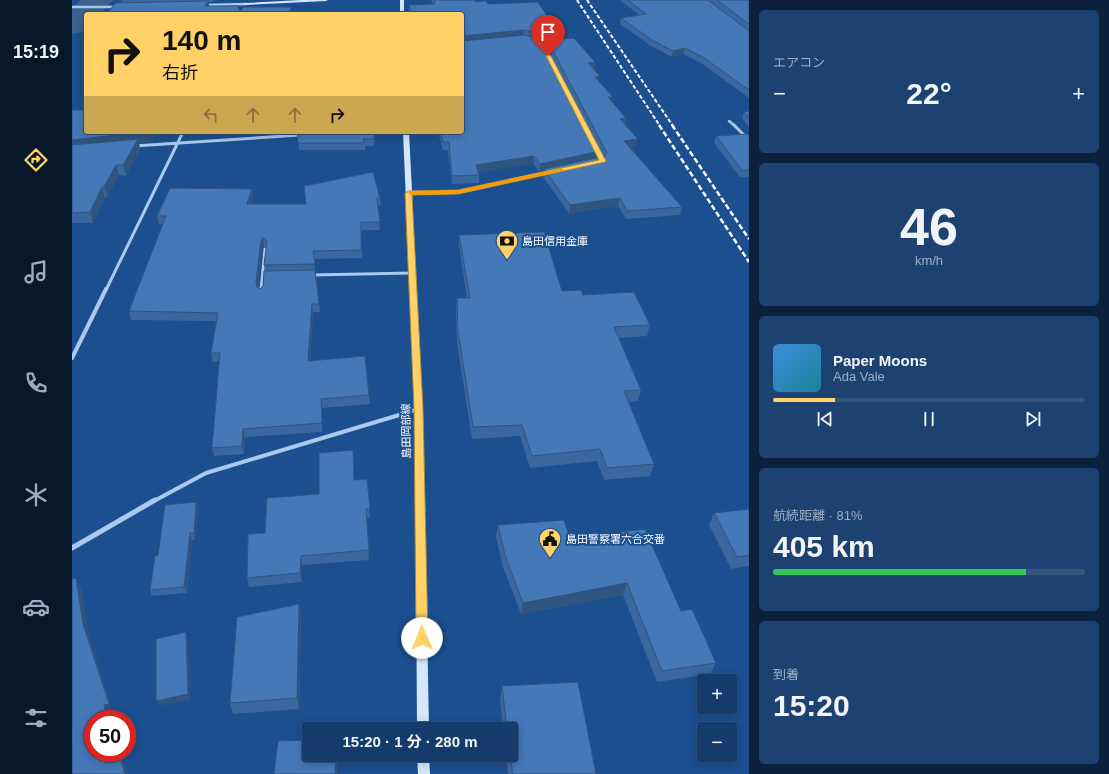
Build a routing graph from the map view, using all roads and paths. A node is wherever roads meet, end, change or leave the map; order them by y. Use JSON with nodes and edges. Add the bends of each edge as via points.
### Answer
{"nodes":[{"id":1,"x":326,"y":0,"type":"edge"},
{"id":2,"x":402,"y":0,"type":"edge"},
{"id":3,"x":247,"y":2,"type":"edge"},
{"id":4,"x":200,"y":5,"type":"edge"},
{"id":5,"x":123,"y":6,"type":"edge"},
{"id":6,"x":72,"y":7,"type":"edge"},
{"id":7,"x":243,"y":9,"type":"edge"},
{"id":8,"x":402,"y":12,"type":"edge"},
{"id":9,"x":729,"y":121,"type":"dead end"},
{"id":10,"x":182,"y":134,"type":"edge"},
{"id":11,"x":406,"y":134,"type":"edge"},
{"id":12,"x":302,"y":135,"type":"edge"},
{"id":13,"x":749,"y":140,"type":"edge"},
{"id":14,"x":179,"y":142,"type":"junction"},
{"id":15,"x":133,"y":146,"type":"edge"},
{"id":16,"x":549,"y":172,"type":"edge"},
{"id":17,"x":409,"y":193,"type":"junction"},
{"id":18,"x":265,"y":249,"type":"edge"},
{"id":19,"x":412,"y":273,"type":"junction"},
{"id":20,"x":302,"y":275,"type":"edge"},
{"id":21,"x":263,"y":276,"type":"junction"},
{"id":22,"x":270,"y":276,"type":"edge"},
{"id":23,"x":261,"y":294,"type":"edge"},
{"id":24,"x":72,"y":358,"type":"edge"},
{"id":25,"x":418,"y":409,"type":"junction"},
{"id":26,"x":72,"y":548,"type":"edge"},
{"id":27,"x":423,"y":722,"type":"edge"},
{"id":28,"x":423,"y":762,"type":"edge"},
{"id":29,"x":424,"y":774,"type":"edge"}],
"edges":[{"from":1,"to":3,"type":"main road"},
{"from":2,"to":8,"type":"main road"},
{"from":3,"to":4,"type":"street"},
{"from":3,"to":7,"type":"street"},
{"from":5,"to":6,"type":"street"},
{"from":9,"to":13,"type":"street"},
{"from":10,"to":14,"type":"street"},
{"from":11,"to":17,"type":"main road","name":"島田岡部線"},
{"from":12,"to":14,"type":"street"},
{"from":14,"to":15,"type":"street"},
{"from":14,"to":24,"type":"street"},
{"from":16,"to":17,"type":"street","via":[[458,192]]},
{"from":17,"to":19,"type":"main road","name":"島田岡部線"},
{"from":18,"to":21,"type":"street"},
{"from":19,"to":20,"type":"street"},
{"from":19,"to":25,"type":"main road","name":"島田岡部線"},
{"from":21,"to":22,"type":"street"},
{"from":21,"to":23,"type":"street"},
{"from":25,"to":26,"type":"street","via":[[206,473],[124,516]]},
{"from":25,"to":27,"type":"main road","name":"島田岡部線"},
{"from":28,"to":29,"type":"main road"}]}
